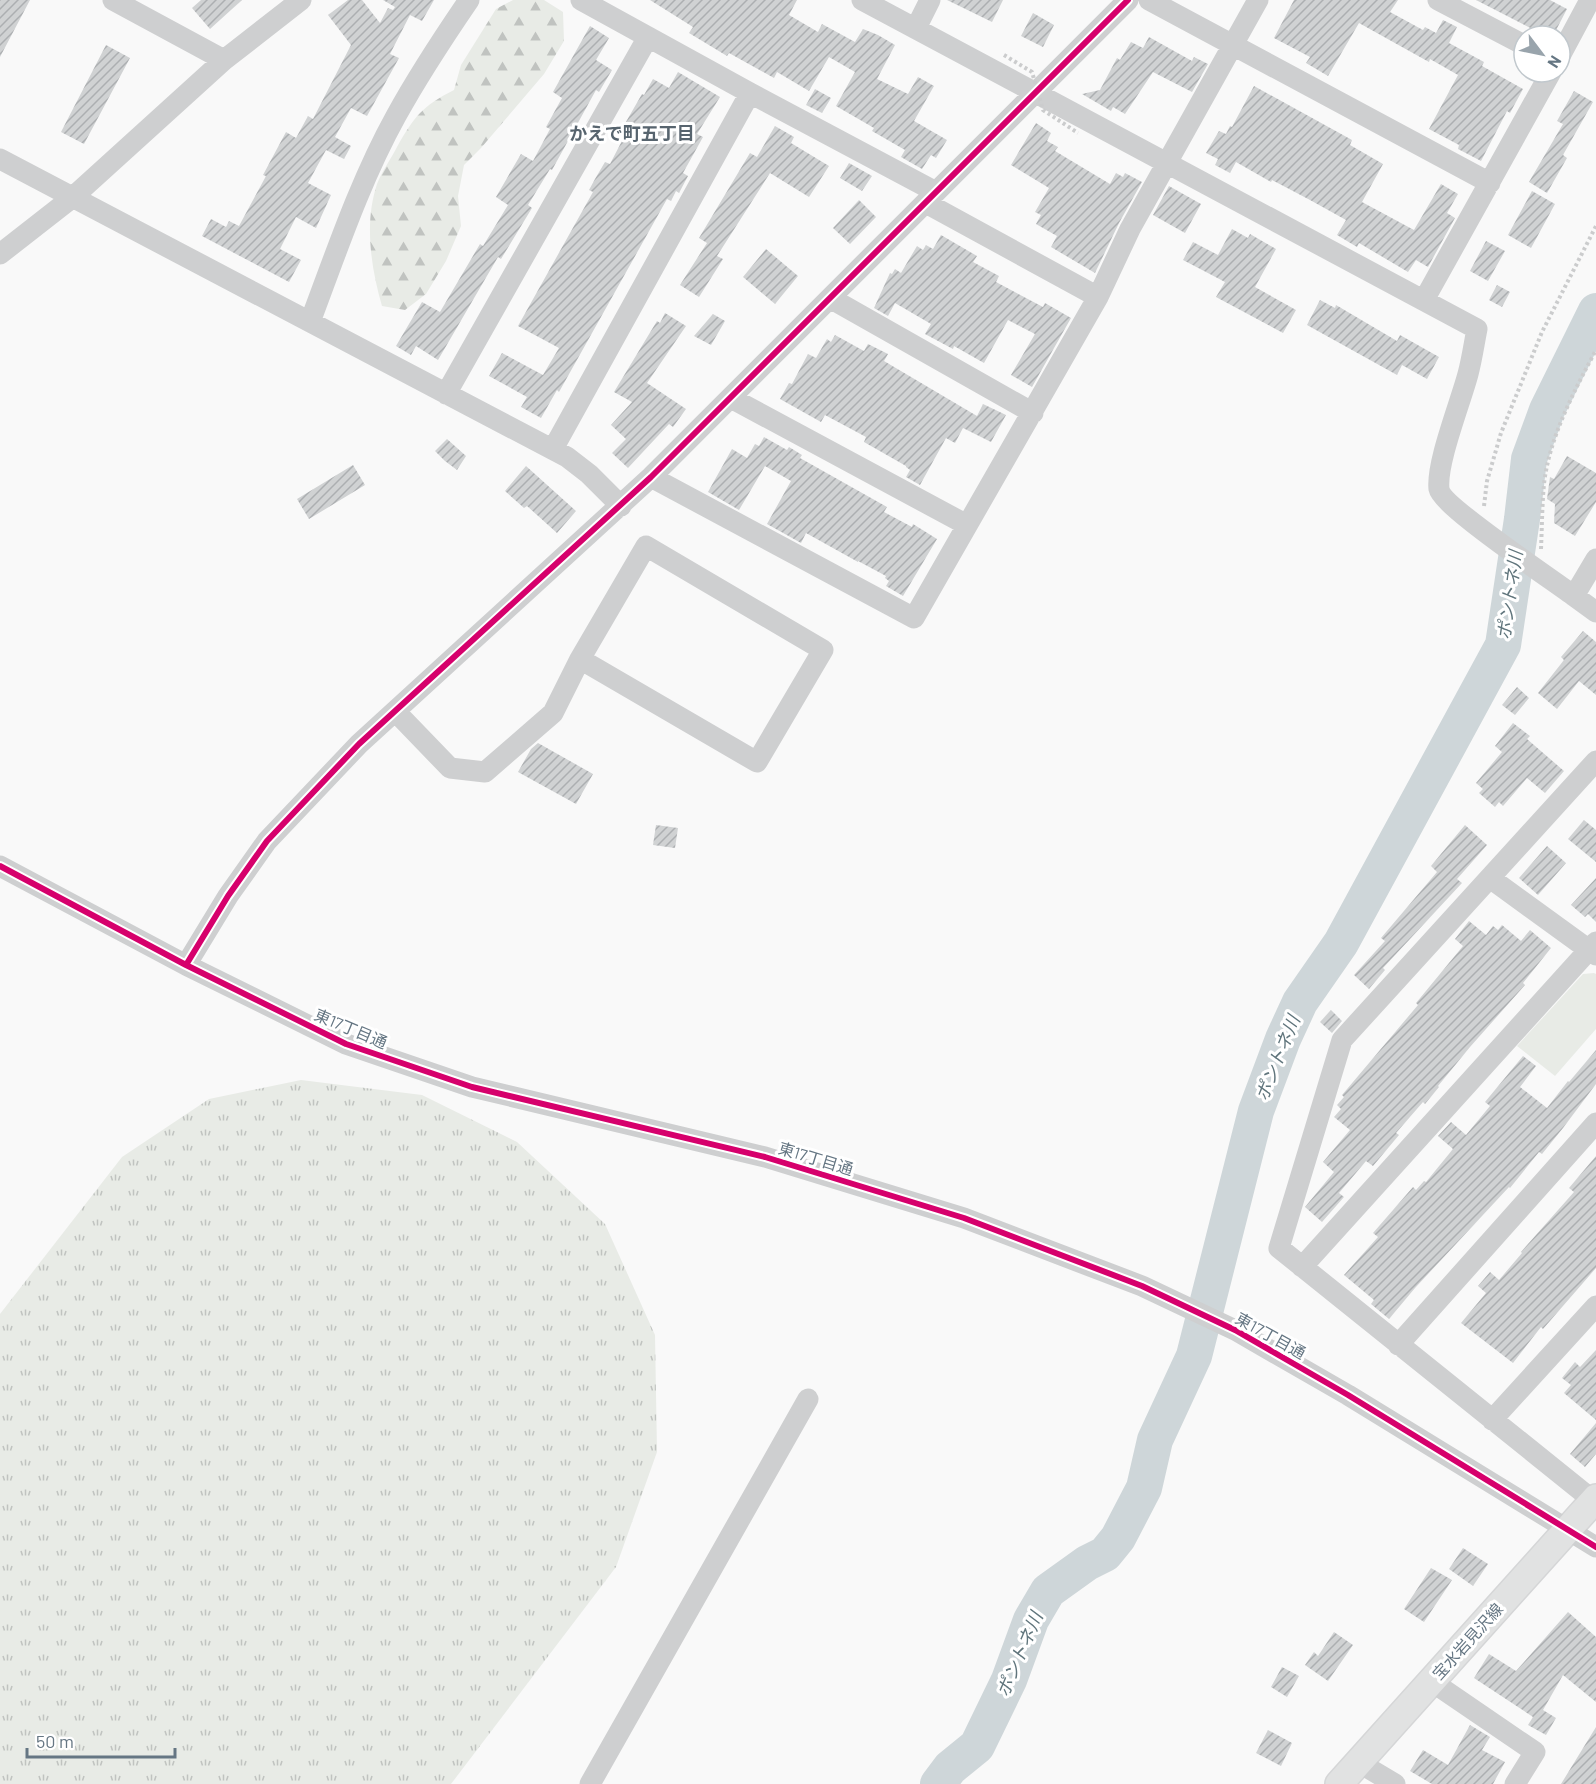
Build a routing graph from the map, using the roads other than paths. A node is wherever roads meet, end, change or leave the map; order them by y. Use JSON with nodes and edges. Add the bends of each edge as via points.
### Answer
{"nodes":[{"id":1,"x":113,"y":0,"type":"edge"},
{"id":2,"x":301,"y":0,"type":"edge"},
{"id":3,"x":469,"y":0,"type":"edge"},
{"id":4,"x":581,"y":0,"type":"edge"},
{"id":5,"x":862,"y":0,"type":"edge"},
{"id":6,"x":930,"y":0,"type":"edge"},
{"id":7,"x":1128,"y":0,"type":"edge"},
{"id":8,"x":1149,"y":0,"type":"edge"},
{"id":9,"x":1258,"y":0,"type":"edge"},
{"id":10,"x":1438,"y":0,"type":"edge"},
{"id":11,"x":1590,"y":0,"type":"edge"},
{"id":12,"x":915,"y":28,"type":"junction"},
{"id":13,"x":1572,"y":34,"type":"edge"},
{"id":14,"x":648,"y":37,"type":"junction"},
{"id":15,"x":1512,"y":39,"type":"edge"},
{"id":16,"x":1232,"y":46,"type":"junction"},
{"id":17,"x":224,"y":60,"type":"junction"},
{"id":18,"x":1544,"y":84,"type":"edge"},
{"id":19,"x":1036,"y":92,"type":"junction"},
{"id":20,"x":750,"y":93,"type":"junction"},
{"id":21,"x":0,"y":159,"type":"edge"},
{"id":22,"x":1167,"y":163,"type":"junction"},
{"id":23,"x":1490,"y":183,"type":"junction"},
{"id":24,"x":73,"y":197,"type":"junction"},
{"id":25,"x":931,"y":197,"type":"junction"},
{"id":26,"x":0,"y":254,"type":"edge"},
{"id":27,"x":1098,"y":297,"type":"junction"},
{"id":28,"x":830,"y":298,"type":"junction"},
{"id":29,"x":1424,"y":300,"type":"junction"},
{"id":30,"x":310,"y":322,"type":"junction"},
{"id":31,"x":446,"y":394,"type":"junction"},
{"id":32,"x":731,"y":398,"type":"junction"},
{"id":33,"x":1033,"y":413,"type":"junction"},
{"id":34,"x":553,"y":449,"type":"junction"},
{"id":35,"x":651,"y":477,"type":"junction"},
{"id":36,"x":621,"y":506,"type":"junction"},
{"id":37,"x":967,"y":525,"type":"junction"},
{"id":38,"x":1596,"y":559,"type":"edge"},
{"id":39,"x":1574,"y":596,"type":"junction"},
{"id":40,"x":1596,"y":612,"type":"edge"},
{"id":41,"x":580,"y":659,"type":"junction"},
{"id":42,"x":395,"y":711,"type":"junction"},
{"id":43,"x":1596,"y":761,"type":"edge"},
{"id":44,"x":0,"y":866,"type":"edge"},
{"id":45,"x":1490,"y":878,"type":"junction"},
{"id":46,"x":1594,"y":949,"type":"edge"},
{"id":47,"x":186,"y":965,"type":"junction"},
{"id":48,"x":1596,"y":1123,"type":"edge"},
{"id":49,"x":1302,"y":1268,"type":"junction"},
{"id":50,"x":1596,"y":1306,"type":"edge"},
{"id":51,"x":1398,"y":1345,"type":"junction"},
{"id":52,"x":808,"y":1399,"type":"dead end"},
{"id":53,"x":1492,"y":1420,"type":"junction"},
{"id":54,"x":1595,"y":1499,"type":"edge"},
{"id":55,"x":1568,"y":1529,"type":"junction"},
{"id":56,"x":1596,"y":1547,"type":"edge"},
{"id":57,"x":1431,"y":1681,"type":"junction"},
{"id":58,"x":1358,"y":1762,"type":"junction"},
{"id":59,"x":590,"y":1784,"type":"edge"},
{"id":60,"x":1339,"y":1784,"type":"edge"},
{"id":61,"x":1395,"y":1784,"type":"edge"},
{"id":62,"x":1515,"y":1784,"type":"edge"}],
"edges":[{"from":1,"to":17,"type":"street"},
{"from":2,"to":17,"type":"street"},
{"from":3,"to":30,"type":"street","via":[[395,118],[349,219]]},
{"from":4,"to":14,"type":"street"},
{"from":5,"to":12,"type":"street"},
{"from":6,"to":12,"type":"street"},
{"from":7,"to":19,"type":"street"},
{"from":8,"to":16,"type":"street"},
{"from":9,"to":16,"type":"street"},
{"from":10,"to":15,"type":"street"},
{"from":11,"to":13,"type":"street"},
{"from":12,"to":19,"type":"street"},
{"from":14,"to":20,"type":"street"},
{"from":14,"to":31,"type":"street"},
{"from":16,"to":22,"type":"street"},
{"from":16,"to":23,"type":"street"},
{"from":17,"to":24,"type":"street"},
{"from":18,"to":23,"type":"street"},
{"from":19,"to":22,"type":"street"},
{"from":19,"to":25,"type":"street"},
{"from":20,"to":25,"type":"street"},
{"from":20,"to":34,"type":"street"},
{"from":21,"to":24,"type":"street"},
{"from":22,"to":27,"type":"street"},
{"from":22,"to":29,"type":"street"},
{"from":23,"to":29,"type":"street"},
{"from":24,"to":26,"type":"street"},
{"from":24,"to":30,"type":"street"},
{"from":25,"to":27,"type":"street"},
{"from":25,"to":28,"type":"street"},
{"from":27,"to":33,"type":"street"},
{"from":28,"to":32,"type":"street"},
{"from":28,"to":33,"type":"street"},
{"from":29,"to":39,"type":"street","via":[[1477,329],[1469,372],[1442,460],[1439,490],[1446,501]]},
{"from":30,"to":31,"type":"street"},
{"from":31,"to":34,"type":"street"},
{"from":32,"to":35,"type":"street"},
{"from":32,"to":37,"type":"street"},
{"from":33,"to":37,"type":"street"},
{"from":34,"to":36,"type":"street","via":[[589,474]]},
{"from":35,"to":36,"type":"street"},
{"from":35,"to":37,"type":"street","via":[[914,618]]},
{"from":36,"to":42,"type":"street"},
{"from":38,"to":39,"type":"street"},
{"from":39,"to":40,"type":"street"},
{"from":41,"to":41,"type":"street","via":[[758,762],[823,650],[646,546]]},
{"from":41,"to":42,"type":"street","via":[[553,713],[485,772],[450,768]]},
{"from":42,"to":47,"type":"street","via":[[267,841]]},
{"from":43,"to":45,"type":"street"},
{"from":44,"to":47,"type":"street","name":"東17丁目通"},
{"from":45,"to":46,"type":"street"},
{"from":45,"to":49,"type":"street","via":[[1342,1040],[1279,1248]]},
{"from":46,"to":49,"type":"street"},
{"from":47,"to":55,"type":"street","name":"東17丁目通","via":[[346,1044],[472,1087],[765,1157],[964,1218],[1142,1286],[1235,1330]]},
{"from":48,"to":51,"type":"street"},
{"from":49,"to":51,"type":"street"},
{"from":50,"to":53,"type":"street"},
{"from":51,"to":53,"type":"street"},
{"from":52,"to":59,"type":"street"},
{"from":53,"to":54,"type":"street"},
{"from":54,"to":55,"type":"main road","name":"宝水岩見沢線"},
{"from":55,"to":56,"type":"street","name":"東17丁目通"},
{"from":55,"to":57,"type":"main road","name":"宝水岩見沢線"},
{"from":57,"to":58,"type":"main road","name":"宝水岩見沢線"},
{"from":57,"to":62,"type":"street","via":[[1535,1752]]},
{"from":58,"to":60,"type":"main road","name":"宝水岩見沢線"},
{"from":58,"to":61,"type":"street"}]}
